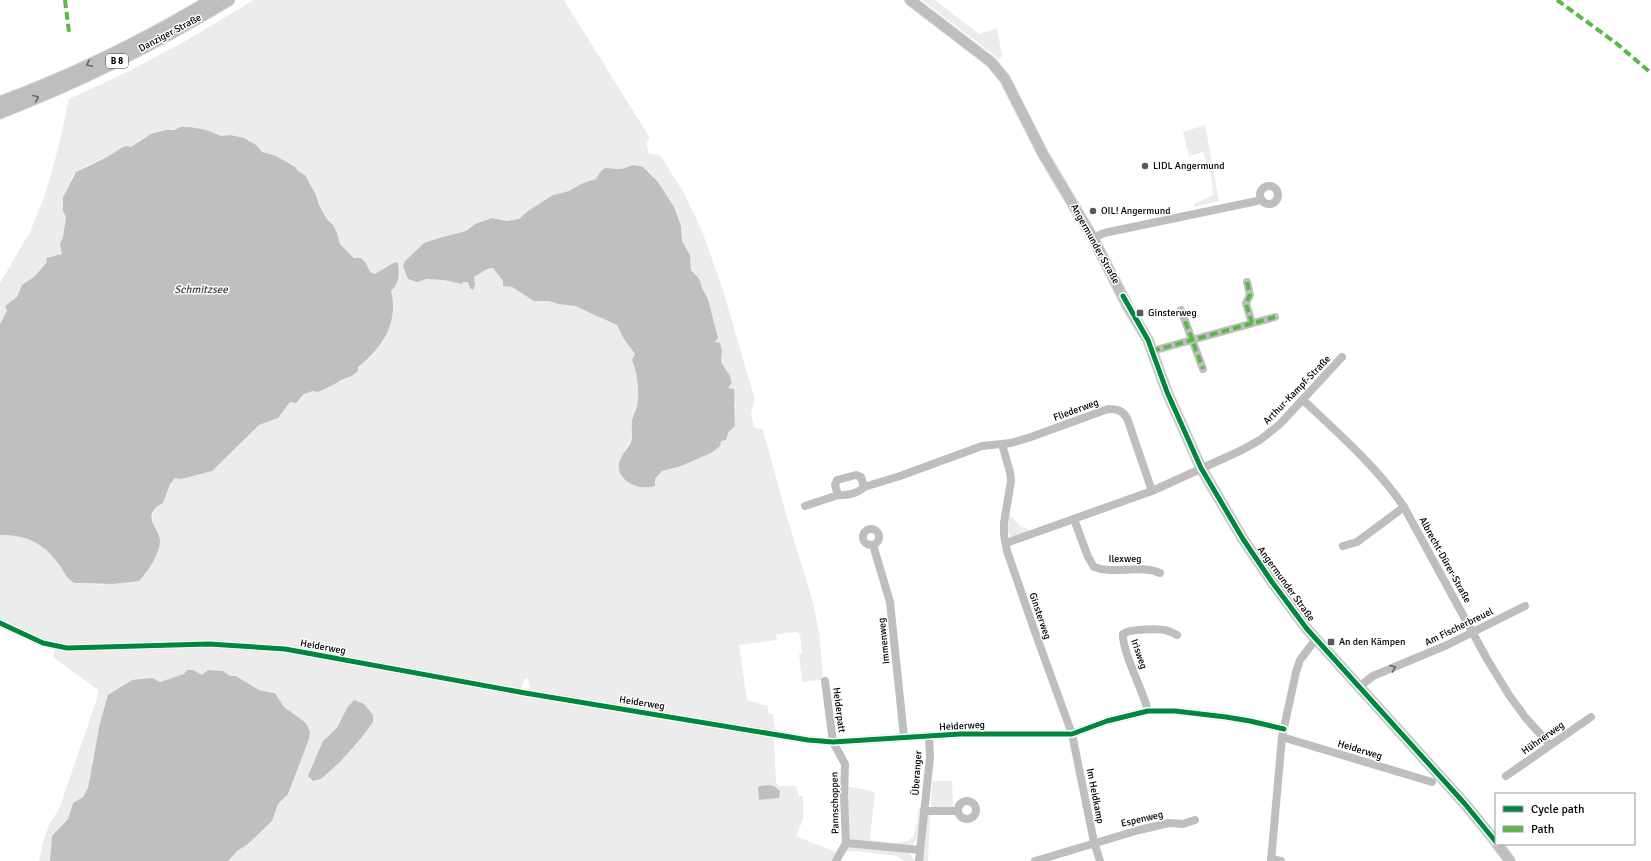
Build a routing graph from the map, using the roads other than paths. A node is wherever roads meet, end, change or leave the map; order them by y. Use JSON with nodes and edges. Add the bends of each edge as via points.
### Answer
{"nodes":[{"id":1,"x":210,"y":0,"type":"edge"},
{"id":2,"x":229,"y":0,"type":"edge"},
{"id":3,"x":910,"y":0,"type":"edge"},
{"id":4,"x":0,"y":102,"type":"edge"},
{"id":5,"x":0,"y":113,"type":"edge"},
{"id":6,"x":1261,"y":199,"type":"dead end"},
{"id":7,"x":1093,"y":238,"type":"junction"},
{"id":8,"x":1247,"y":282,"type":"dead end"},
{"id":9,"x":1181,"y":310,"type":"dead end"},
{"id":10,"x":1275,"y":317,"type":"dead end"},
{"id":11,"x":1252,"y":323,"type":"junction"},
{"id":12,"x":1192,"y":339,"type":"junction"},
{"id":13,"x":1152,"y":351,"type":"junction"},
{"id":14,"x":1342,"y":357,"type":"dead end"},
{"id":15,"x":1203,"y":369,"type":"dead end"},
{"id":16,"x":1302,"y":400,"type":"junction"},
{"id":17,"x":1002,"y":444,"type":"junction"},
{"id":18,"x":1201,"y":468,"type":"junction"},
{"id":19,"x":864,"y":487,"type":"junction"},
{"id":20,"x":1152,"y":491,"type":"junction"},
{"id":21,"x":838,"y":495,"type":"junction"},
{"id":22,"x":805,"y":506,"type":"dead end"},
{"id":23,"x":1404,"y":507,"type":"junction"},
{"id":24,"x":1074,"y":519,"type":"junction"},
{"id":25,"x":1006,"y":543,"type":"junction"},
{"id":26,"x":873,"y":545,"type":"dead end"},
{"id":27,"x":1343,"y":546,"type":"dead end"},
{"id":28,"x":1160,"y":573,"type":"dead end"},
{"id":29,"x":1525,"y":606,"type":"dead end"},
{"id":30,"x":0,"y":623,"type":"edge"},
{"id":31,"x":1472,"y":632,"type":"junction"},
{"id":32,"x":1177,"y":635,"type":"dead end"},
{"id":33,"x":1316,"y":639,"type":"junction"},
{"id":34,"x":825,"y":681,"type":"dead end"},
{"id":35,"x":1359,"y":687,"type":"junction"},
{"id":36,"x":1148,"y":711,"type":"junction"},
{"id":37,"x":1592,"y":717,"type":"dead end"},
{"id":38,"x":1283,"y":733,"type":"junction"},
{"id":39,"x":1072,"y":734,"type":"junction"},
{"id":40,"x":904,"y":737,"type":"junction"},
{"id":41,"x":929,"y":737,"type":"junction"},
{"id":42,"x":833,"y":742,"type":"junction"},
{"id":43,"x":1550,"y":745,"type":"junction"},
{"id":44,"x":1506,"y":776,"type":"dead end"},
{"id":45,"x":1432,"y":782,"type":"dead end"},
{"id":46,"x":924,"y":811,"type":"junction"},
{"id":47,"x":958,"y":811,"type":"dead end"},
{"id":48,"x":1195,"y":820,"type":"dead end"},
{"id":49,"x":1495,"y":841,"type":"edge"},
{"id":50,"x":1094,"y":842,"type":"junction"},
{"id":51,"x":846,"y":843,"type":"junction"},
{"id":52,"x":1498,"y":845,"type":"edge"},
{"id":53,"x":920,"y":850,"type":"junction"},
{"id":54,"x":1271,"y":860,"type":"edge"},
{"id":55,"x":836,"y":861,"type":"edge"},
{"id":56,"x":919,"y":861,"type":"edge"},
{"id":57,"x":1035,"y":861,"type":"edge"},
{"id":58,"x":1100,"y":861,"type":"edge"},
{"id":59,"x":1281,"y":861,"type":"edge"},
{"id":60,"x":1510,"y":861,"type":"edge"}],
"edges":[{"from":1,"to":4,"type":"highway","name":"Danziger Straße","number":"B 8","one_way":true,"via":[[106,56]]},
{"from":5,"to":2,"type":"highway","name":"Danziger Straße","number":"B 8","one_way":true,"via":[[112,64]]},
{"from":3,"to":7,"type":"main road","name":"Angermunder Straße","via":[[999,70],[1043,154]]},
{"from":6,"to":7,"type":"street","via":[[1104,233]]},
{"from":7,"to":13,"type":"main road","name":"Angermunder Straße"},
{"from":8,"to":11,"type":"street","via":[[1250,295],[1246,303]]},
{"from":9,"to":12,"type":"street"},
{"from":10,"to":11,"type":"street"},
{"from":11,"to":12,"type":"street"},
{"from":12,"to":13,"type":"street"},
{"from":12,"to":15,"type":"street"},
{"from":13,"to":18,"type":"main road","name":"Angermunder Straße","via":[[1167,392]]},
{"from":14,"to":16,"type":"street","name":"Arthur-Kampf-Straße"},
{"from":16,"to":18,"type":"street","name":"Arthur-Kampf-Straße","via":[[1280,424],[1260,440]]},
{"from":16,"to":23,"type":"street","name":"Albrecht-Dürer-Straße","via":[[1386,483]]},
{"from":17,"to":19,"type":"street","name":"Fliederweg","via":[[982,446]]},
{"from":17,"to":20,"type":"street","name":"Fliederweg","via":[[1028,438],[1108,409],[1116,409],[1123,412],[1127,418]]},
{"from":17,"to":25,"type":"street","via":[[1011,481],[1004,523]]},
{"from":18,"to":20,"type":"street"},
{"from":18,"to":33,"type":"main road","name":"Angermunder Straße","via":[[1243,539]]},
{"from":19,"to":21,"type":"street","name":"Fliederweg","via":[[843,496]]},
{"from":19,"to":21,"type":"street","via":[[861,477],[856,475],[837,480],[835,485]]},
{"from":20,"to":24,"type":"street"},
{"from":21,"to":22,"type":"street","name":"Fliederweg"},
{"from":23,"to":27,"type":"street","via":[[1357,542]]},
{"from":23,"to":31,"type":"street","name":"Albrecht-Dürer-Straße"},
{"from":24,"to":25,"type":"street"},
{"from":24,"to":28,"type":"street","name":"Ilexweg","via":[[1094,567],[1146,569]]},
{"from":25,"to":39,"type":"street","name":"Ginsterweg"},
{"from":26,"to":40,"type":"street","name":"Immenweg","via":[[890,602]]},
{"from":29,"to":31,"type":"street","name":"Am Fischerbreuel"},
{"from":30,"to":42,"type":"street","name":"Heiderweg","via":[[43,643],[67,648],[209,644],[285,649],[525,693],[795,738]]},
{"from":35,"to":31,"type":"street","name":"Am Fischerbreuel","one_way":true,"via":[[1373,676]]},
{"from":31,"to":43,"type":"street","name":"Albrecht-Dürer-Straße","via":[[1509,695]]},
{"from":32,"to":36,"type":"street","name":"Irisweg","via":[[1167,630],[1134,630],[1123,634],[1124,644]]},
{"from":33,"to":35,"type":"main road","name":"Angermunder Straße"},
{"from":33,"to":38,"type":"street","via":[[1300,660]]},
{"from":34,"to":42,"type":"street","name":"Heiderpatt"},
{"from":35,"to":49,"type":"main road","name":"Angermunder Straße"},
{"from":36,"to":38,"type":"street","name":"Heiderweg","via":[[1175,711],[1226,717],[1250,721]]},
{"from":36,"to":39,"type":"street","name":"Heiderweg","via":[[1108,721]]},
{"from":37,"to":43,"type":"street","name":"Hühnerweg"},
{"from":38,"to":45,"type":"street","name":"Heiderweg"},
{"from":38,"to":54,"type":"street"},
{"from":39,"to":41,"type":"street","name":"Heiderweg"},
{"from":39,"to":50,"type":"street","name":"Im Heidkamp"},
{"from":40,"to":41,"type":"street","name":"Heiderweg"},
{"from":40,"to":42,"type":"street","name":"Heiderweg"},
{"from":41,"to":46,"type":"street","name":"Überanger","via":[[930,757]]},
{"from":42,"to":51,"type":"street","name":"Pannschoppen","via":[[844,764]]},
{"from":43,"to":44,"type":"street","name":"Hühnerweg"},
{"from":46,"to":47,"type":"street"},
{"from":46,"to":53,"type":"street","name":"Überanger"},
{"from":48,"to":50,"type":"street","name":"Espenweg","via":[[1183,824],[1170,823],[1146,828]]},
{"from":50,"to":57,"type":"street","name":"Espenweg"},
{"from":50,"to":58,"type":"street","name":"Im Heidkamp"},
{"from":51,"to":53,"type":"street","name":"Pannschoppen"},
{"from":51,"to":55,"type":"street","name":"Pannschoppen"},
{"from":52,"to":60,"type":"main road","name":"Angermunder Straße"},
{"from":53,"to":56,"type":"street","name":"Überanger"},
{"from":54,"to":59,"type":"street"}]}
